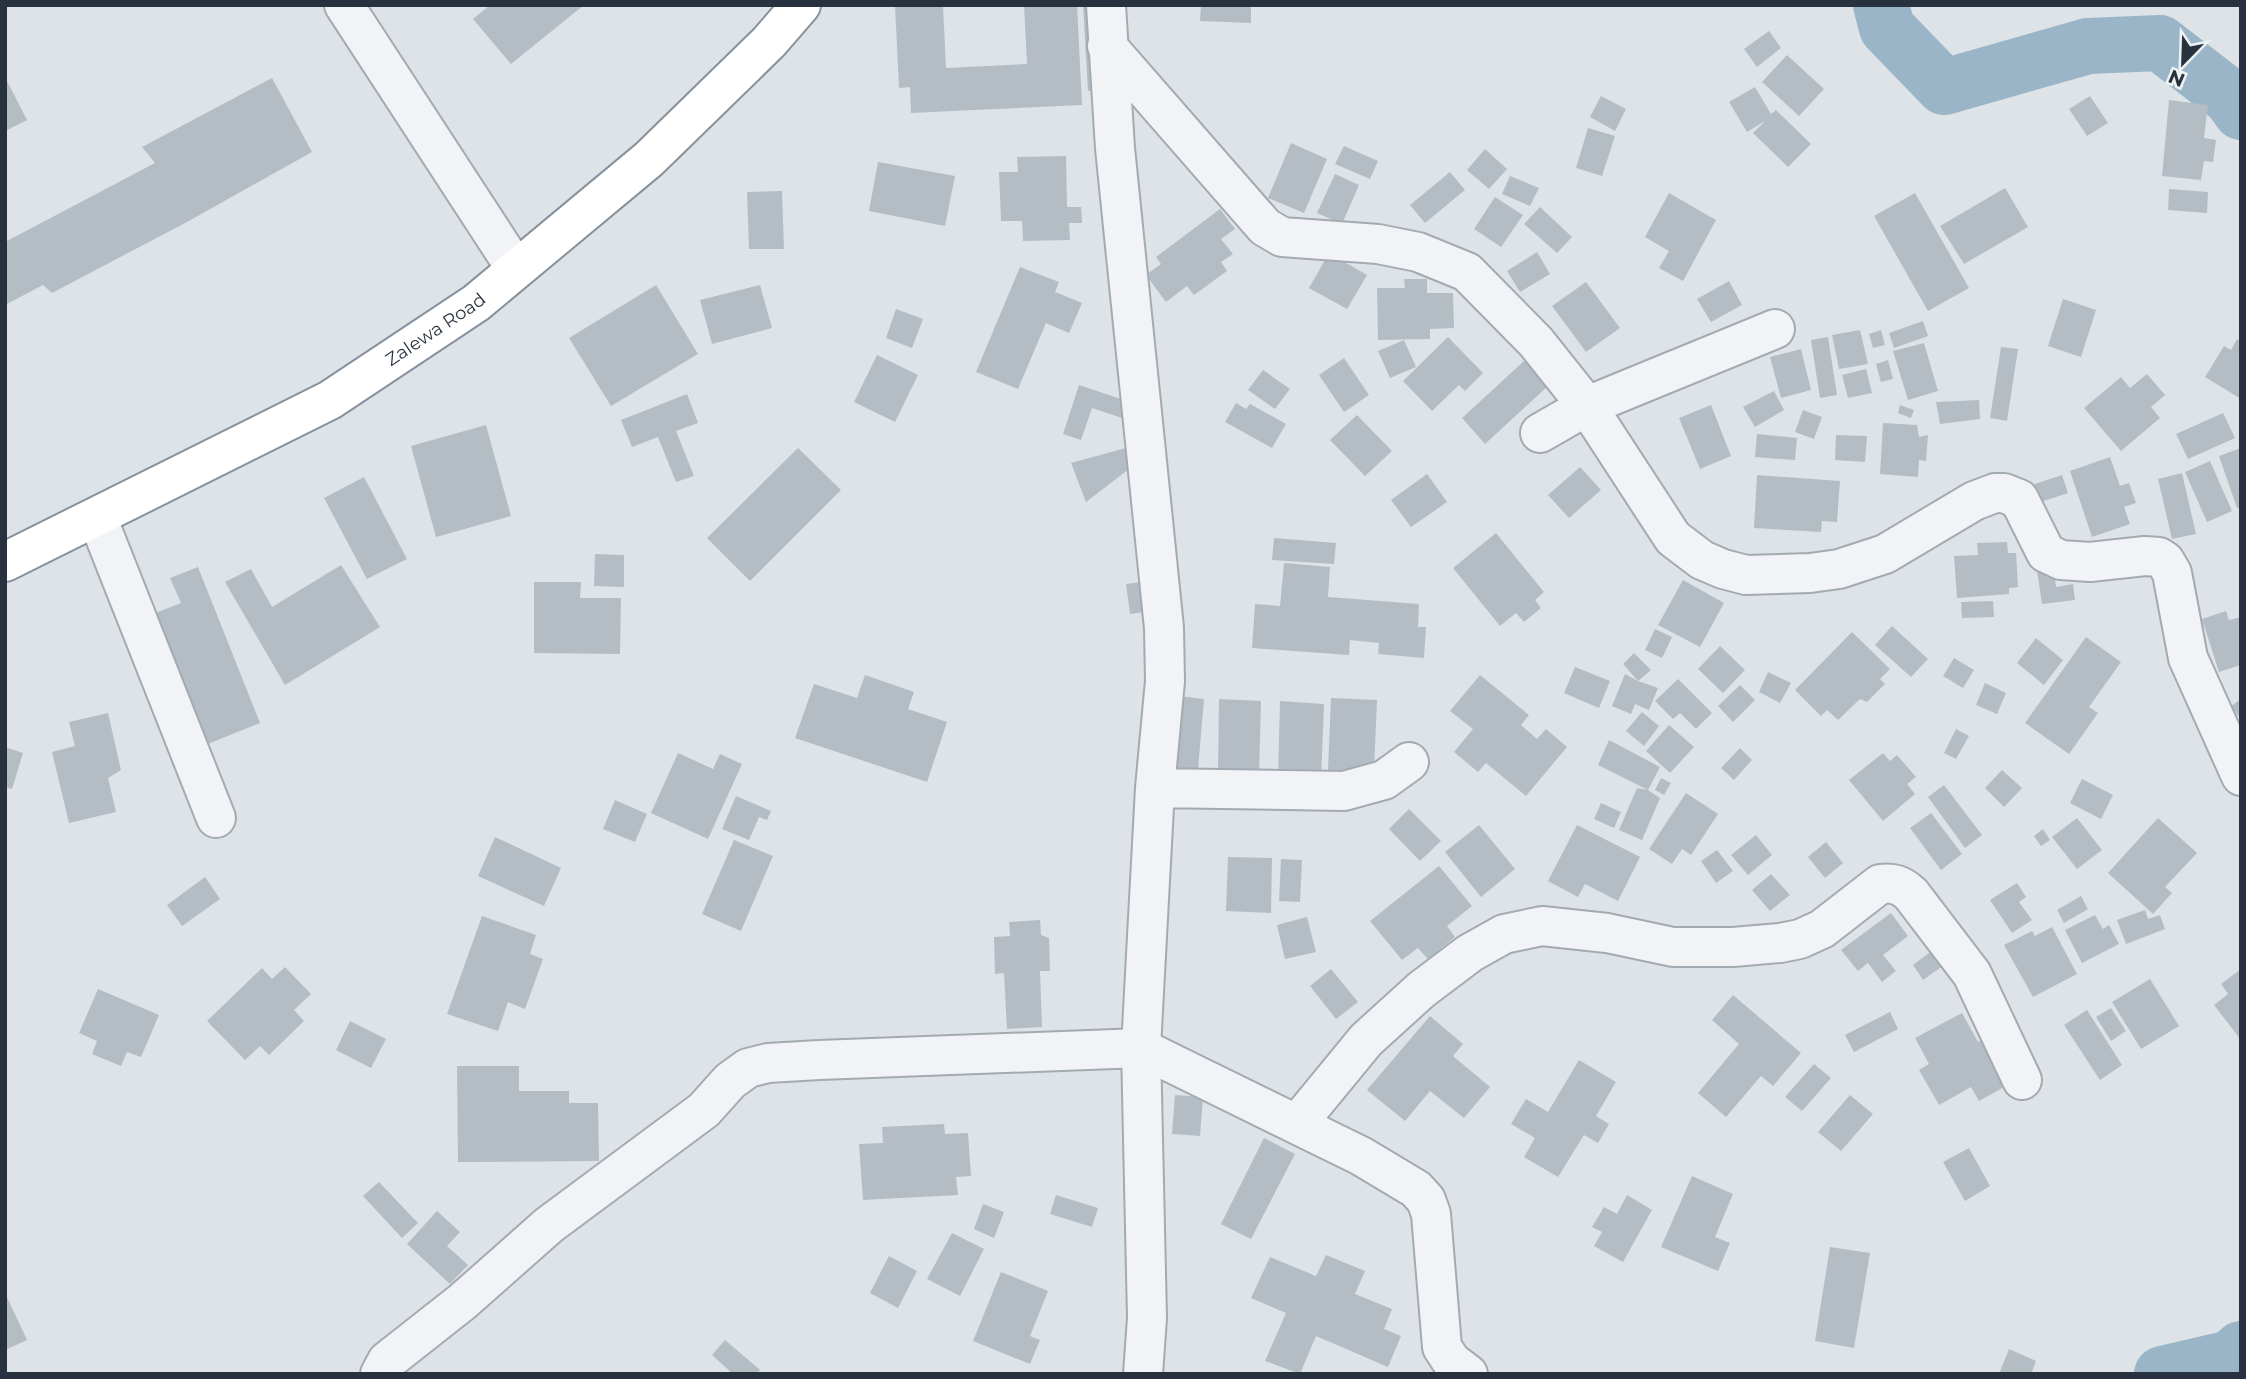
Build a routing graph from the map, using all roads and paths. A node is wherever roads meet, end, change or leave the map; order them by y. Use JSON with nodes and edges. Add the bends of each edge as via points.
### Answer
{"nodes":[{"id":1,"x":344,"y":5,"type":"edge"},
{"id":2,"x":801,"y":5,"type":"edge"},
{"id":3,"x":1106,"y":5,"type":"edge"},
{"id":4,"x":1107,"y":46,"type":"junction"},
{"id":5,"x":516,"y":269,"type":"junction"},
{"id":6,"x":1775,"y":329,"type":"dead end"},
{"id":7,"x":1587,"y":406,"type":"junction"},
{"id":8,"x":1540,"y":433,"type":"dead end"},
{"id":9,"x":97,"y":517,"type":"junction"},
{"id":10,"x":5,"y":562,"type":"edge"},
{"id":11,"x":1409,"y":762,"type":"dead end"},
{"id":12,"x":2241,"y":776,"type":"edge"},
{"id":13,"x":1155,"y":788,"type":"junction"},
{"id":14,"x":216,"y":818,"type":"dead end"},
{"id":15,"x":1141,"y":1048,"type":"junction"},
{"id":16,"x":2022,"y":1080,"type":"dead end"},
{"id":17,"x":1297,"y":1125,"type":"junction"},
{"id":18,"x":380,"y":1374,"type":"edge"},
{"id":19,"x":1143,"y":1374,"type":"edge"},
{"id":20,"x":1468,"y":1374,"type":"edge"}],
"edges":[{"from":1,"to":5,"type":"street"},
{"from":2,"to":5,"type":"highway","name":"Zalewa Road","via":[[649,159]]},
{"from":3,"to":4,"type":"street"},
{"from":4,"to":7,"type":"street","via":[[1265,228],[1282,237],[1378,244],[1418,252],[1467,272],[1536,342]]},
{"from":4,"to":13,"type":"street","via":[[1164,628]]},
{"from":5,"to":9,"type":"highway","name":"Zalewa Road","via":[[476,303],[330,400]]},
{"from":6,"to":7,"type":"street"},
{"from":7,"to":8,"type":"street"},
{"from":7,"to":12,"type":"street","via":[[1673,538],[1702,559],[1746,575],[1810,573],[1865,562],[1995,493],[2019,499],[2052,558],[2090,562],[2159,556],[2172,573],[2188,658]]},
{"from":9,"to":10,"type":"highway","name":"Zalewa Road"},
{"from":9,"to":14,"type":"street"},
{"from":11,"to":13,"type":"street","via":[[1384,780],[1344,791]]},
{"from":13,"to":15,"type":"street"},
{"from":15,"to":17,"type":"street"},
{"from":15,"to":18,"type":"street","via":[[819,1060],[748,1068],[704,1110],[549,1225],[387,1361]]},
{"from":15,"to":19,"type":"street","via":[[1147,1318]]},
{"from":16,"to":17,"type":"street","via":[[1972,974],[1911,894],[1891,882],[1880,884],[1822,929],[1780,943],[1673,947],[1542,926],[1504,934],[1421,990],[1366,1040]]},
{"from":17,"to":20,"type":"street","via":[[1372,1163],[1426,1200],[1442,1347]]}]}
